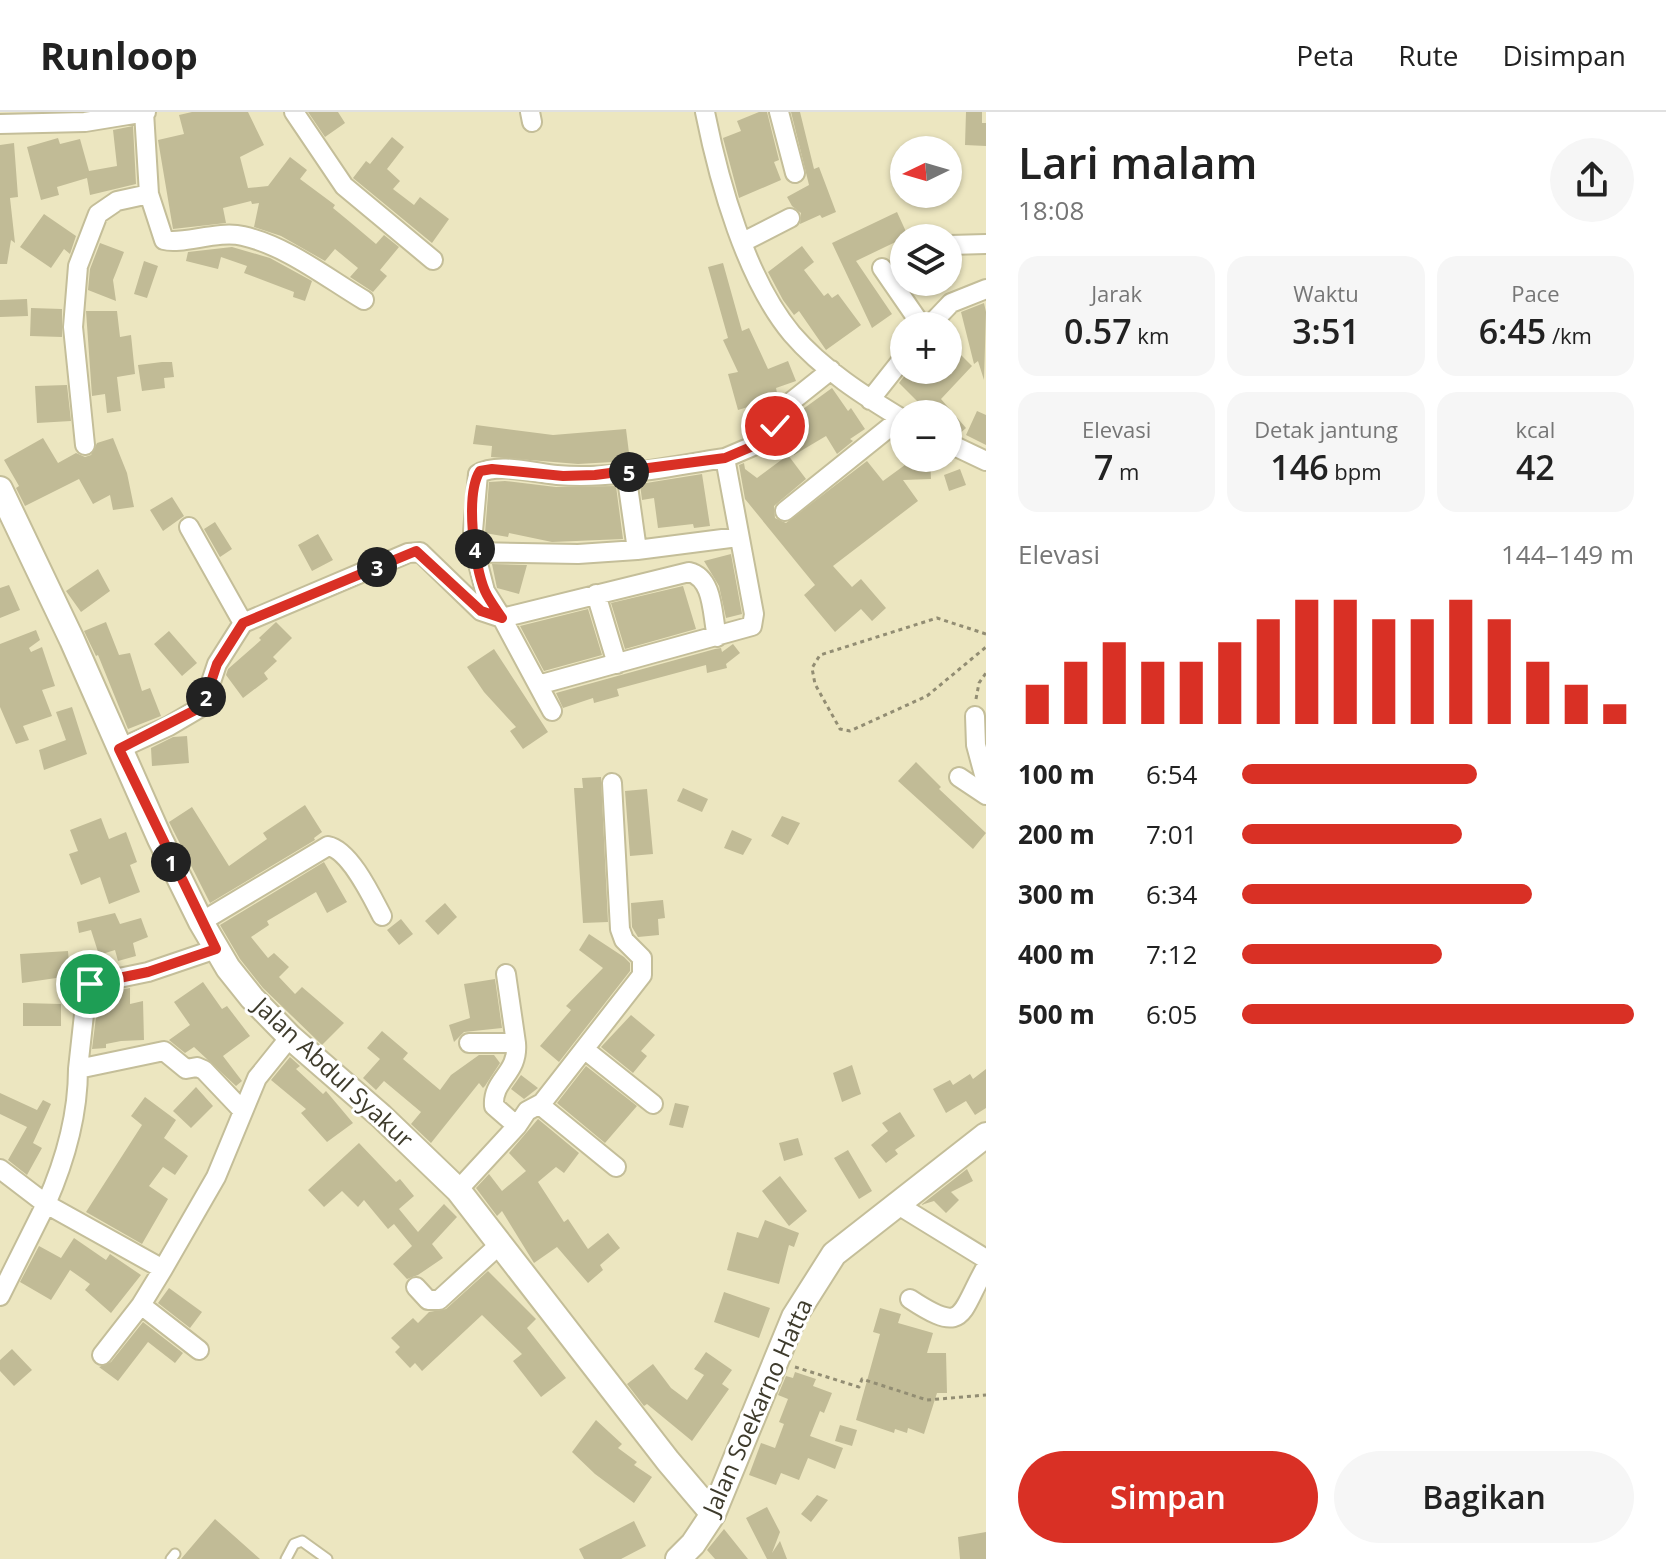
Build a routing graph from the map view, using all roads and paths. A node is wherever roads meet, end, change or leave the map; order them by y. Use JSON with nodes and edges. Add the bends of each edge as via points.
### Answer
{"nodes":[{"id":1,"x":145,"y":112,"type":"edge"},
{"id":2,"x":294,"y":112,"type":"edge"},
{"id":3,"x":705,"y":112,"type":"edge"},
{"id":4,"x":779,"y":112,"type":"edge"},
{"id":5,"x":0,"y":124,"type":"edge"},
{"id":6,"x":795,"y":173,"type":"dead end"},
{"id":7,"x":149,"y":194,"type":"junction"},
{"id":8,"x":790,"y":218,"type":"dead end"},
{"id":9,"x":743,"y":242,"type":"junction"},
{"id":10,"x":986,"y":244,"type":"edge"},
{"id":11,"x":962,"y":245,"type":"edge"},
{"id":12,"x":433,"y":260,"type":"dead end"},
{"id":13,"x":882,"y":268,"type":"dead end"},
{"id":14,"x":985,"y":293,"type":"edge"},
{"id":15,"x":364,"y":300,"type":"dead end"},
{"id":16,"x":912,"y":312,"type":"edge"},
{"id":17,"x":942,"y":312,"type":"edge"},
{"id":18,"x":836,"y":374,"type":"junction"},
{"id":19,"x":890,"y":375,"type":"edge"},
{"id":20,"x":870,"y":400,"type":"junction"},
{"id":21,"x":890,"y":412,"type":"edge"},
{"id":22,"x":890,"y":429,"type":"edge"},
{"id":23,"x":85,"y":445,"type":"dead end"},
{"id":24,"x":962,"y":450,"type":"edge"},
{"id":25,"x":725,"y":458,"type":"junction"},
{"id":26,"x":986,"y":461,"type":"edge"},
{"id":27,"x":626,"y":472,"type":"junction"},
{"id":28,"x":0,"y":489,"type":"edge"},
{"id":29,"x":785,"y":511,"type":"dead end"},
{"id":30,"x":189,"y":527,"type":"dead end"},
{"id":31,"x":738,"y":537,"type":"junction"},
{"id":32,"x":637,"y":550,"type":"junction"},
{"id":33,"x":475,"y":552,"type":"junction"},
{"id":34,"x":596,"y":594,"type":"junction"},
{"id":35,"x":502,"y":618,"type":"junction"},
{"id":36,"x":243,"y":623,"type":"junction"},
{"id":37,"x":986,"y":634,"type":"edge"},
{"id":38,"x":717,"y":637,"type":"junction"},
{"id":39,"x":986,"y":647,"type":"edge"},
{"id":40,"x":617,"y":664,"type":"junction"},
{"id":41,"x":986,"y":673,"type":"edge"},
{"id":42,"x":538,"y":685,"type":"junction"},
{"id":43,"x":552,"y":711,"type":"dead end"},
{"id":44,"x":975,"y":716,"type":"joint"},
{"id":45,"x":119,"y":749,"type":"junction"},
{"id":46,"x":959,"y":777,"type":"dead end"},
{"id":47,"x":986,"y":782,"type":"edge"},
{"id":48,"x":612,"y":783,"type":"dead end"},
{"id":49,"x":986,"y":795,"type":"edge"},
{"id":50,"x":382,"y":916,"type":"dead end"},
{"id":51,"x":201,"y":922,"type":"junction"},
{"id":52,"x":216,"y":949,"type":"junction"},
{"id":53,"x":506,"y":974,"type":"dead end"},
{"id":54,"x":290,"y":1037,"type":"junction"},
{"id":55,"x":469,"y":1043,"type":"dead end"},
{"id":56,"x":516,"y":1043,"type":"junction"},
{"id":57,"x":584,"y":1049,"type":"junction"},
{"id":58,"x":78,"y":1069,"type":"junction"},
{"id":59,"x":653,"y":1104,"type":"dead end"},
{"id":60,"x":540,"y":1105,"type":"junction"},
{"id":61,"x":242,"y":1110,"type":"junction"},
{"id":62,"x":517,"y":1126,"type":"junction"},
{"id":63,"x":986,"y":1135,"type":"edge"},
{"id":64,"x":616,"y":1167,"type":"dead end"},
{"id":65,"x":0,"y":1169,"type":"edge"},
{"id":66,"x":458,"y":1190,"type":"junction"},
{"id":67,"x":895,"y":1203,"type":"junction"},
{"id":68,"x":46,"y":1204,"type":"junction"},
{"id":69,"x":498,"y":1246,"type":"junction"},
{"id":70,"x":986,"y":1259,"type":"edge"},
{"id":71,"x":986,"y":1267,"type":"edge"},
{"id":72,"x":163,"y":1269,"type":"junction"},
{"id":73,"x":416,"y":1287,"type":"dead end"},
{"id":74,"x":0,"y":1296,"type":"edge"},
{"id":75,"x":910,"y":1299,"type":"dead end"},
{"id":76,"x":141,"y":1305,"type":"junction"},
{"id":77,"x":199,"y":1350,"type":"dead end"},
{"id":78,"x":102,"y":1355,"type":"dead end"},
{"id":79,"x":775,"y":1360,"type":"junction"},
{"id":80,"x":986,"y":1395,"type":"edge"},
{"id":81,"x":713,"y":1514,"type":"junction"},
{"id":82,"x":286,"y":1559,"type":"edge"},
{"id":83,"x":327,"y":1559,"type":"edge"},
{"id":84,"x":678,"y":1559,"type":"edge"}],
"edges":[{"from":1,"to":5,"type":"street","via":[[85,122]]},
{"from":1,"to":7,"type":"street"},
{"from":2,"to":12,"type":"street","via":[[344,186]]},
{"from":3,"to":9,"type":"street"},
{"from":4,"to":6,"type":"street"},
{"from":7,"to":15,"type":"street","via":[[164,240],[242,235],[295,258]]},
{"from":7,"to":23,"type":"street","via":[[117,201],[98,214],[78,266],[73,327]]},
{"from":8,"to":9,"type":"street"},
{"from":9,"to":18,"type":"street","via":[[777,313]]},
{"from":10,"to":11,"type":"street"},
{"from":13,"to":16,"type":"street"},
{"from":14,"to":17,"type":"street","via":[[951,303]]},
{"from":18,"to":20,"type":"street"},
{"from":18,"to":25,"type":"street","via":[[764,433],[758,444]]},
{"from":19,"to":20,"type":"street"},
{"from":20,"to":21,"type":"street"},
{"from":22,"to":29,"type":"street"},
{"from":24,"to":26,"type":"street"},
{"from":25,"to":27,"type":"street"},
{"from":25,"to":31,"type":"street"},
{"from":27,"to":32,"type":"street"},
{"from":27,"to":33,"type":"street","via":[[563,476],[480,471],[475,484]]},
{"from":28,"to":45,"type":"street","name":"Jalan Abdul Syakur"},
{"from":30,"to":36,"type":"street"},
{"from":31,"to":32,"type":"street"},
{"from":31,"to":38,"type":"street","via":[[753,623]]},
{"from":32,"to":33,"type":"street"},
{"from":33,"to":35,"type":"street","via":[[485,591]]},
{"from":34,"to":35,"type":"street"},
{"from":34,"to":38,"type":"street","via":[[679,572],[697,574],[706,583]]},
{"from":34,"to":40,"type":"street"},
{"from":35,"to":36,"type":"street","via":[[481,611],[416,551]]},
{"from":35,"to":42,"type":"street"},
{"from":36,"to":45,"type":"street","via":[[217,664],[203,706]]},
{"from":37,"to":39,"type":"path","via":[[944,618],[922,620],[820,655],[812,668],[840,729],[850,731],[927,696]]},
{"from":38,"to":40,"type":"street"},
{"from":40,"to":42,"type":"street"},
{"from":41,"to":44,"type":"path","via":[[976,693]]},
{"from":42,"to":43,"type":"street"},
{"from":44,"to":47,"type":"street"},
{"from":45,"to":51,"type":"street","name":"Jalan Abdul Syakur"},
{"from":46,"to":49,"type":"street"},
{"from":48,"to":57,"type":"street","via":[[620,929],[642,958],[644,971]]},
{"from":50,"to":51,"type":"street","via":[[360,875],[336,847],[328,846]]},
{"from":51,"to":52,"type":"street","name":"Jalan Abdul Syakur"},
{"from":52,"to":54,"type":"street","name":"Jalan Abdul Syakur"},
{"from":52,"to":58,"type":"street","via":[[90,984]]},
{"from":53,"to":56,"type":"street"},
{"from":54,"to":61,"type":"street","via":[[257,1078]]},
{"from":54,"to":66,"type":"street","name":"Jalan Abdul Syakur"},
{"from":55,"to":56,"type":"street"},
{"from":56,"to":62,"type":"street","via":[[514,1066],[493,1101]]},
{"from":57,"to":59,"type":"street"},
{"from":57,"to":60,"type":"street"},
{"from":58,"to":61,"type":"street","via":[[164,1051],[186,1069],[204,1070]]},
{"from":58,"to":68,"type":"street","via":[[63,1166]]},
{"from":60,"to":62,"type":"street","via":[[527,1111]]},
{"from":60,"to":64,"type":"street"},
{"from":61,"to":72,"type":"street","via":[[216,1177]]},
{"from":62,"to":66,"type":"street"},
{"from":63,"to":67,"type":"street","name":"Jalan Soekarno Hatta"},
{"from":65,"to":68,"type":"street"},
{"from":66,"to":69,"type":"street","name":"Jalan Abdul Syakur"},
{"from":67,"to":70,"type":"street"},
{"from":67,"to":79,"type":"street","name":"Jalan Soekarno Hatta","via":[[834,1254],[794,1317]]},
{"from":68,"to":72,"type":"street"},
{"from":68,"to":74,"type":"street"},
{"from":69,"to":73,"type":"street","via":[[436,1301]]},
{"from":69,"to":81,"type":"street","name":"Jalan Abdul Syakur"},
{"from":71,"to":75,"type":"street","via":[[956,1316],[944,1319]]},
{"from":72,"to":76,"type":"street"},
{"from":76,"to":77,"type":"street"},
{"from":76,"to":78,"type":"street"},
{"from":79,"to":80,"type":"path","via":[[859,1387],[862,1379],[927,1400]]},
{"from":79,"to":81,"type":"street","name":"Jalan Soekarno Hatta"},
{"from":81,"to":84,"type":"street","name":"Jalan Soekarno Hatta"},
{"from":82,"to":83,"type":"lane","via":[[302,1541]]}]}
